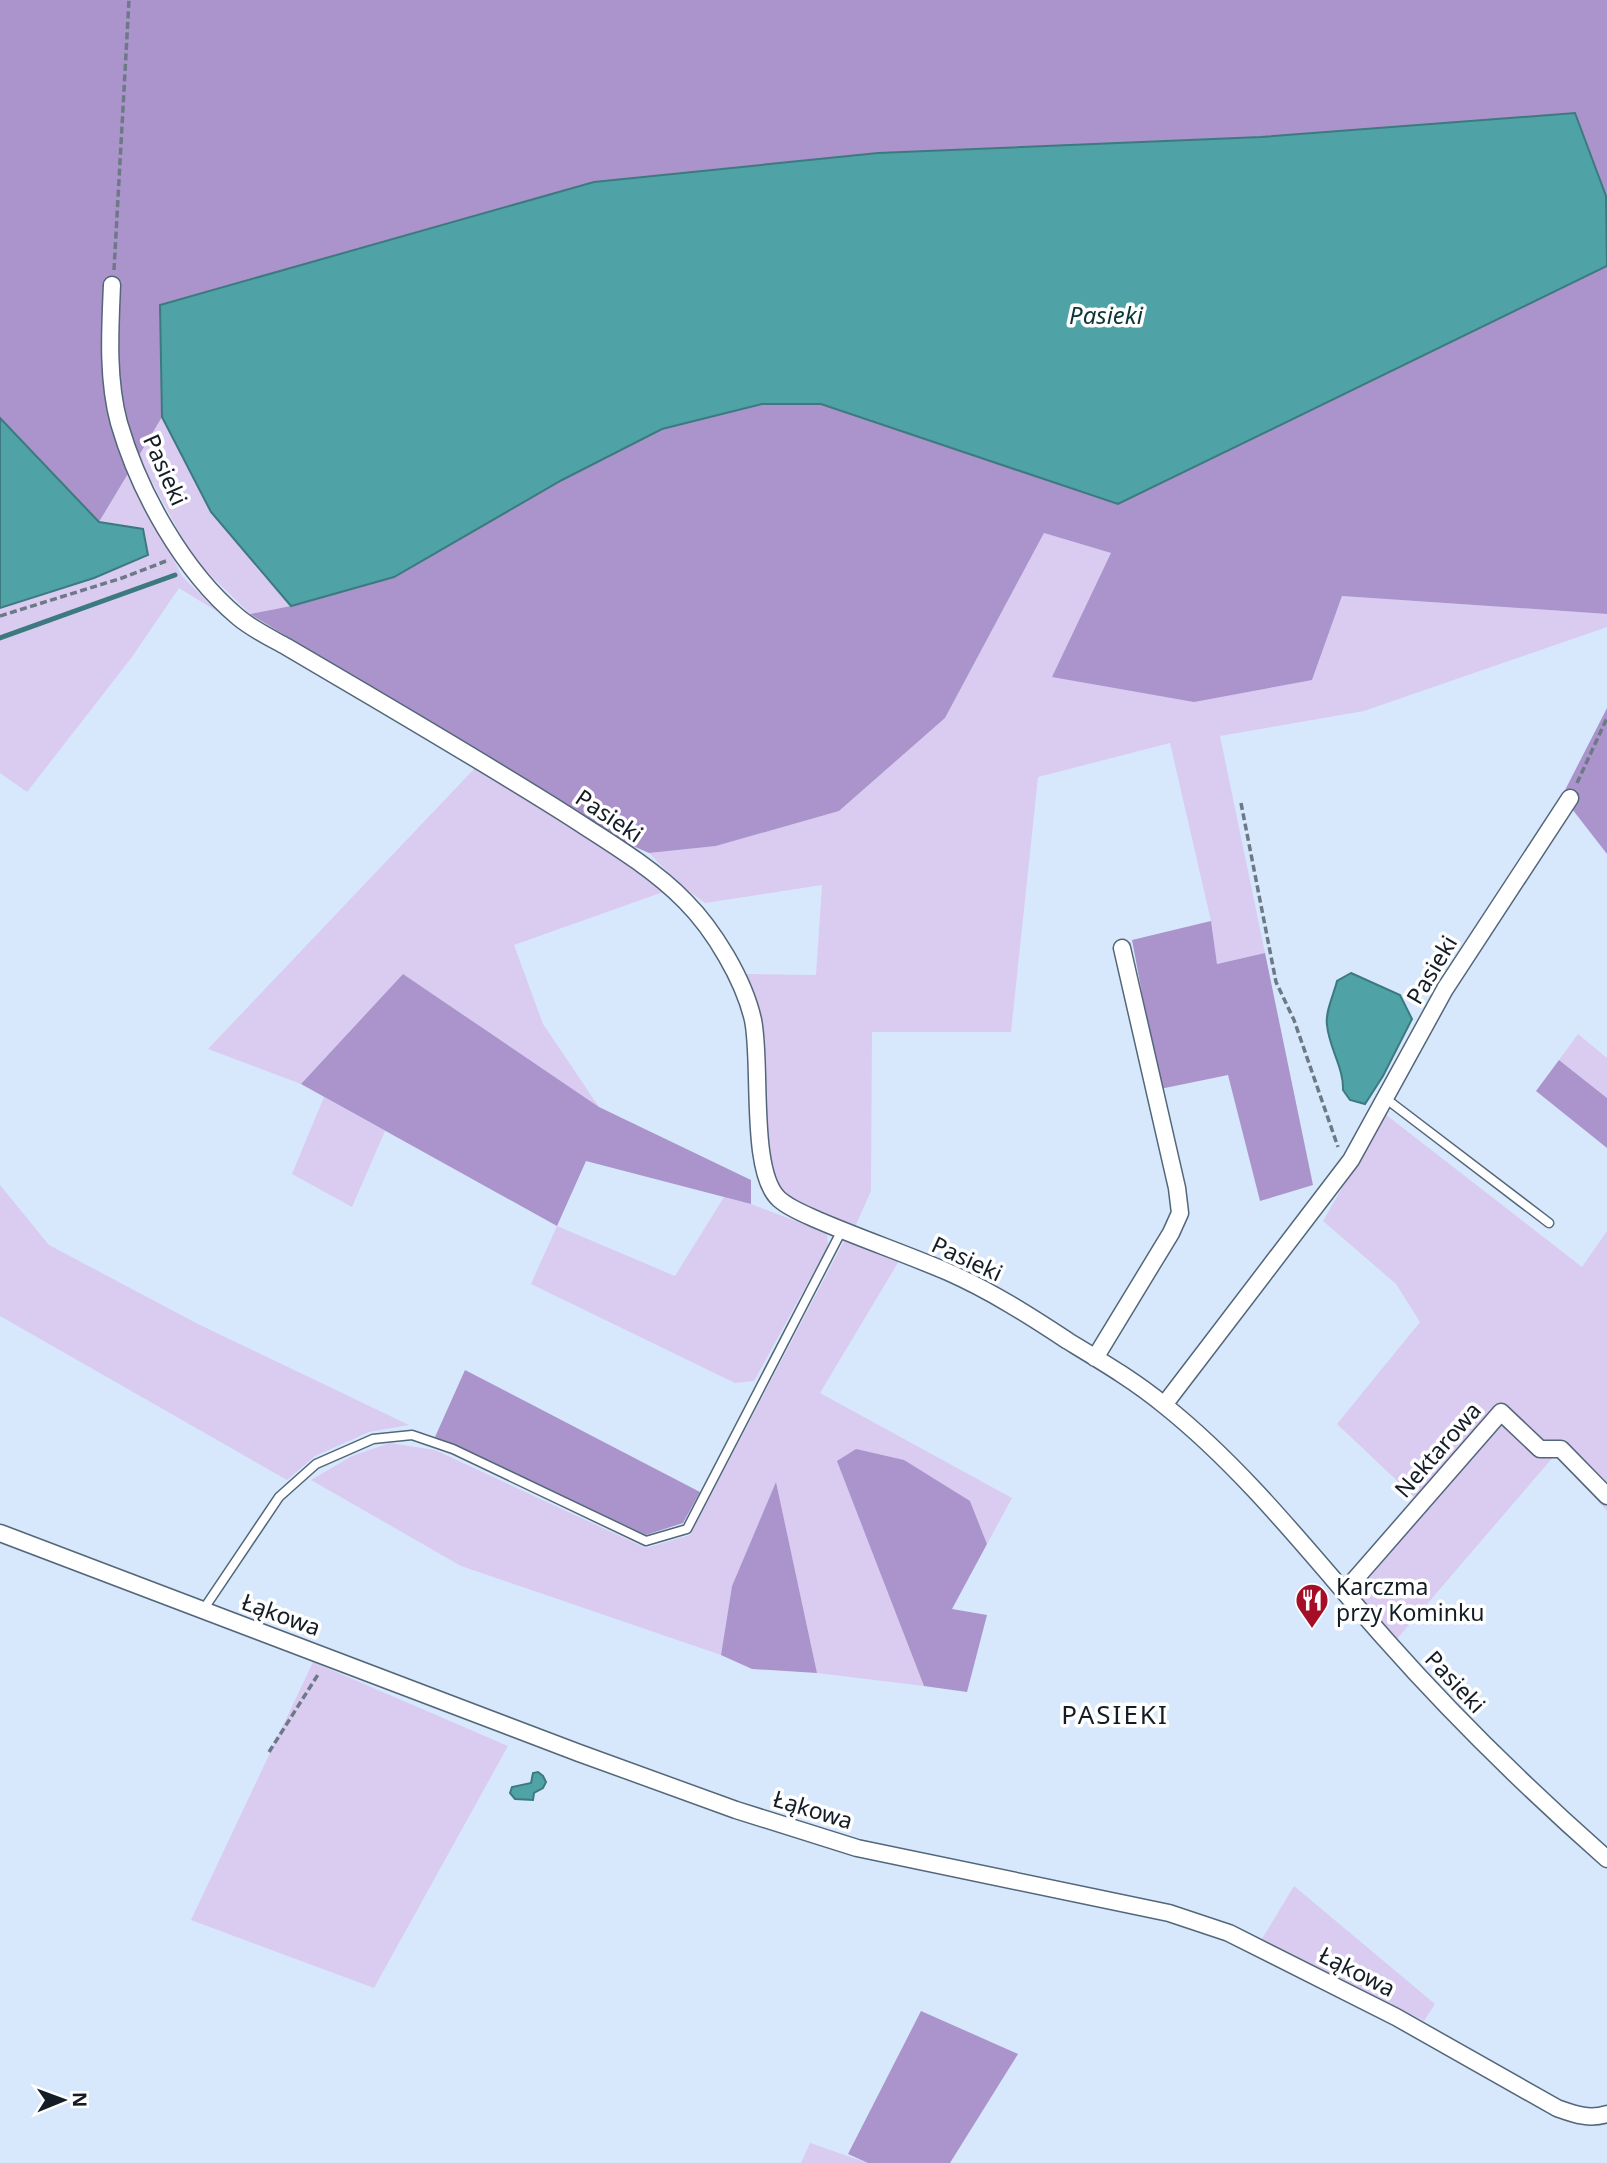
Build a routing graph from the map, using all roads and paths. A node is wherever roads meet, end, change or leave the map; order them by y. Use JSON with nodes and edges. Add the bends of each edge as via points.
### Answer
{"nodes":[{"id":1,"x":129,"y":0,"type":"edge"},
{"id":2,"x":113,"y":285,"type":"joint"},
{"id":3,"x":181,"y":555,"type":"junction"},
{"id":4,"x":0,"y":616,"type":"edge"},
{"id":5,"x":1607,"y":718,"type":"edge"},
{"id":6,"x":1570,"y":797,"type":"joint"},
{"id":7,"x":1241,"y":803,"type":"dead end"},
{"id":8,"x":1122,"y":948,"type":"dead end"},
{"id":9,"x":1385,"y":1098,"type":"junction"},
{"id":10,"x":1347,"y":1164,"type":"junction"},
{"id":11,"x":1549,"y":1223,"type":"dead end"},
{"id":12,"x":842,"y":1230,"type":"junction"},
{"id":13,"x":1095,"y":1358,"type":"junction"},
{"id":14,"x":1164,"y":1405,"type":"junction"},
{"id":15,"x":1607,"y":1496,"type":"edge"},
{"id":16,"x":0,"y":1533,"type":"edge"},
{"id":17,"x":1344,"y":1592,"type":"junction"},
{"id":18,"x":203,"y":1610,"type":"junction"},
{"id":19,"x":330,"y":1657,"type":"junction"},
{"id":20,"x":269,"y":1752,"type":"dead end"},
{"id":21,"x":1607,"y":1858,"type":"edge"},
{"id":22,"x":1607,"y":2114,"type":"edge"}],
"edges":[{"from":1,"to":2,"type":"path"},
{"from":2,"to":3,"type":"street","name":"Pasieki","via":[[110,350],[118,420],[144,486]]},
{"from":3,"to":4,"type":"path"},
{"from":3,"to":12,"type":"street","name":"Pasieki","via":[[241,620],[604,838],[686,901],[704,922],[746,997],[757,1048],[762,1162],[768,1185],[795,1210]]},
{"from":5,"to":6,"type":"path"},
{"from":6,"to":9,"type":"street","name":"Pasieki","via":[[1445,989]]},
{"from":7,"to":10,"type":"path","via":[[1276,982]]},
{"from":8,"to":13,"type":"street","via":[[1180,1213]]},
{"from":9,"to":10,"type":"street","name":"Pasieki"},
{"from":9,"to":11,"type":"lane"},
{"from":10,"to":14,"type":"street","name":"Pasieki"},
{"from":12,"to":13,"type":"street","name":"Pasieki","via":[[953,1274],[1011,1304]]},
{"from":12,"to":18,"type":"lane","via":[[687,1529],[646,1541],[453,1449],[412,1435],[373,1439],[316,1464],[279,1497]]},
{"from":13,"to":14,"type":"street","name":"Pasieki"},
{"from":14,"to":17,"type":"street","name":"Pasieki","via":[[1273,1511]]},
{"from":15,"to":17,"type":"street","name":"Nektarowa","via":[[1561,1449],[1540,1449],[1501,1412]]},
{"from":16,"to":18,"type":"street","name":"Łąkowa"},
{"from":17,"to":21,"type":"street","name":"Pasieki","via":[[1485,1746]]},
{"from":18,"to":19,"type":"street","name":"Łąkowa"},
{"from":19,"to":20,"type":"path"},
{"from":19,"to":22,"type":"street","name":"Łąkowa","via":[[736,1810],[857,1848],[1169,1913],[1229,1933],[1396,2017],[1557,2108],[1581,2116]]}]}
